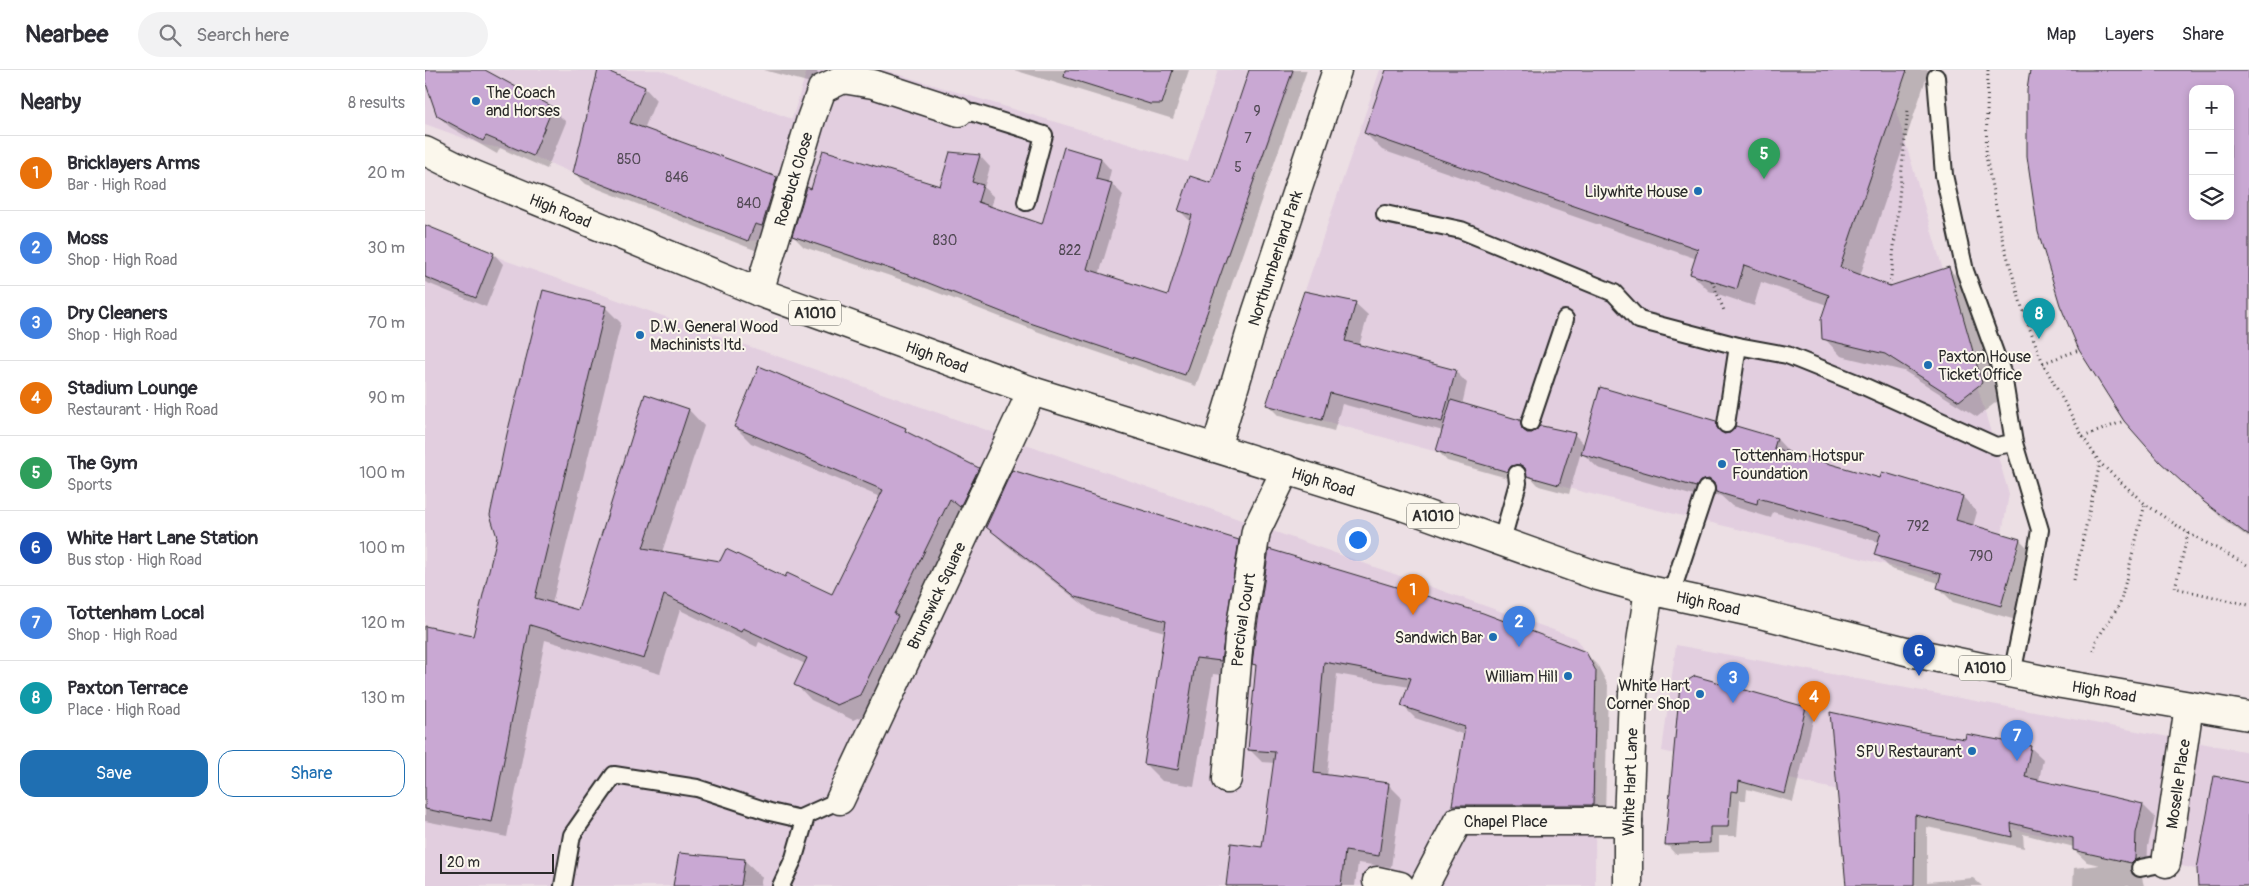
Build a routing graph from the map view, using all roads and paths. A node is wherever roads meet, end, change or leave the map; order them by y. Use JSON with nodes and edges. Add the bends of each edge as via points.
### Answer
{"nodes":[{"id":1,"x":1337,"y":70,"type":"edge"},
{"id":2,"x":1988,"y":70,"type":"edge"},
{"id":3,"x":844,"y":75,"type":"edge"},
{"id":4,"x":1936,"y":77,"type":"joint"},
{"id":5,"x":959,"y":112,"type":"joint"},
{"id":6,"x":425,"y":151,"type":"edge"},
{"id":7,"x":1026,"y":202,"type":"dead end"},
{"id":8,"x":1385,"y":214,"type":"dead end"},
{"id":9,"x":1891,"y":286,"type":"dead end"},
{"id":10,"x":759,"y":292,"type":"junction"},
{"id":11,"x":1565,"y":319,"type":"dead end"},
{"id":12,"x":1738,"y":346,"type":"junction"},
{"id":13,"x":2079,"y":350,"type":"dead end"},
{"id":14,"x":2043,"y":363,"type":"junction"},
{"id":15,"x":1032,"y":391,"type":"junction"},
{"id":16,"x":2123,"y":421,"type":"dead end"},
{"id":17,"x":1530,"y":423,"type":"dead end"},
{"id":18,"x":1726,"y":424,"type":"dead end"},
{"id":19,"x":2083,"y":437,"type":"junction"},
{"id":20,"x":2014,"y":443,"type":"junction"},
{"id":21,"x":1216,"y":448,"type":"junction"},
{"id":22,"x":2100,"y":463,"type":"junction"},
{"id":23,"x":1286,"y":469,"type":"junction"},
{"id":24,"x":1517,"y":474,"type":"dead end"},
{"id":25,"x":1706,"y":489,"type":"dead end"},
{"id":26,"x":2145,"y":504,"type":"junction"},
{"id":27,"x":2188,"y":533,"type":"junction"},
{"id":28,"x":1502,"y":540,"type":"junction"},
{"id":29,"x":2249,"y":566,"type":"edge"},
{"id":30,"x":2074,"y":580,"type":"dead end"},
{"id":31,"x":1660,"y":592,"type":"junction"},
{"id":32,"x":2249,"y":605,"type":"edge"},
{"id":33,"x":2094,"y":652,"type":"dead end"},
{"id":34,"x":2012,"y":674,"type":"junction"},
{"id":35,"x":2189,"y":706,"type":"junction"},
{"id":36,"x":2249,"y":716,"type":"edge"},
{"id":37,"x":1227,"y":778,"type":"dead end"},
{"id":38,"x":840,"y":800,"type":"joint"},
{"id":39,"x":798,"y":818,"type":"junction"},
{"id":40,"x":1628,"y":821,"type":"junction"},
{"id":41,"x":2166,"y":863,"type":"joint"},
{"id":42,"x":2140,"y":868,"type":"dead end"},
{"id":43,"x":563,"y":886,"type":"edge"},
{"id":44,"x":781,"y":886,"type":"edge"},
{"id":45,"x":1424,"y":886,"type":"edge"},
{"id":46,"x":1628,"y":886,"type":"edge"}],
"edges":[{"from":1,"to":21,"type":"street","name":"Northumberland Park","via":[[1255,314]]},
{"from":2,"to":14,"type":"path","via":[[1986,156],[2002,238],[2023,311]]},
{"from":3,"to":5,"type":"street","name":"Roebuck Close"},
{"from":3,"to":10,"type":"street","name":"Roebuck Close","via":[[822,89]]},
{"from":4,"to":9,"type":"path","via":[[1909,99]]},
{"from":4,"to":20,"type":"lane","via":[[1946,185],[1965,271],[2003,375]]},
{"from":5,"to":7,"type":"lane","via":[[974,113],[1044,135]]},
{"from":6,"to":10,"type":"street","name":"High Road","number":"A1010","via":[[465,171]]},
{"from":8,"to":12,"type":"lane","via":[[1461,230],[1614,293],[1639,320]]},
{"from":10,"to":15,"type":"street","name":"High Road","number":"A1010"},
{"from":11,"to":17,"type":"lane"},
{"from":12,"to":18,"type":"lane"},
{"from":12,"to":20,"type":"lane","via":[[1787,355],[1996,446]]},
{"from":13,"to":14,"type":"path"},
{"from":14,"to":19,"type":"path"},
{"from":15,"to":21,"type":"street","name":"High Road","number":"A1010"},
{"from":15,"to":38,"type":"street","name":"Brunswick Square"},
{"from":16,"to":19,"type":"path"},
{"from":19,"to":22,"type":"path"},
{"from":20,"to":34,"type":"lane","via":[[2040,530]]},
{"from":21,"to":23,"type":"street","name":"High Road","number":"A1010"},
{"from":22,"to":26,"type":"path"},
{"from":22,"to":30,"type":"path"},
{"from":23,"to":28,"type":"street","name":"High Road","number":"A1010"},
{"from":23,"to":37,"type":"street","name":"Percival Court","via":[[1256,531],[1239,638]]},
{"from":24,"to":28,"type":"lane","via":[[1518,484]]},
{"from":25,"to":31,"type":"lane"},
{"from":26,"to":27,"type":"path"},
{"from":26,"to":33,"type":"path","via":[[2120,604],[2096,641]]},
{"from":27,"to":29,"type":"path"},
{"from":27,"to":32,"type":"path","via":[[2175,588]]},
{"from":28,"to":31,"type":"street","name":"High Road","number":"A1010","via":[[1598,576]]},
{"from":31,"to":34,"type":"street","name":"High Road","number":"A1010"},
{"from":31,"to":40,"type":"street","name":"White Hart Lane","via":[[1633,694]]},
{"from":34,"to":35,"type":"street","name":"High Road","number":"A1010"},
{"from":35,"to":36,"type":"street","name":"High Road","number":"A1010"},
{"from":35,"to":41,"type":"street","name":"Moselle Place"},
{"from":38,"to":39,"type":"lane"},
{"from":39,"to":43,"type":"lane","via":[[697,788],[614,775],[572,835]]},
{"from":39,"to":44,"type":"lane","via":[[805,820],[795,858]]},
{"from":40,"to":45,"type":"street","name":"Chapel Place","via":[[1458,821]]},
{"from":40,"to":46,"type":"street","name":"White Hart Lane"},
{"from":41,"to":42,"type":"lane"}]}
